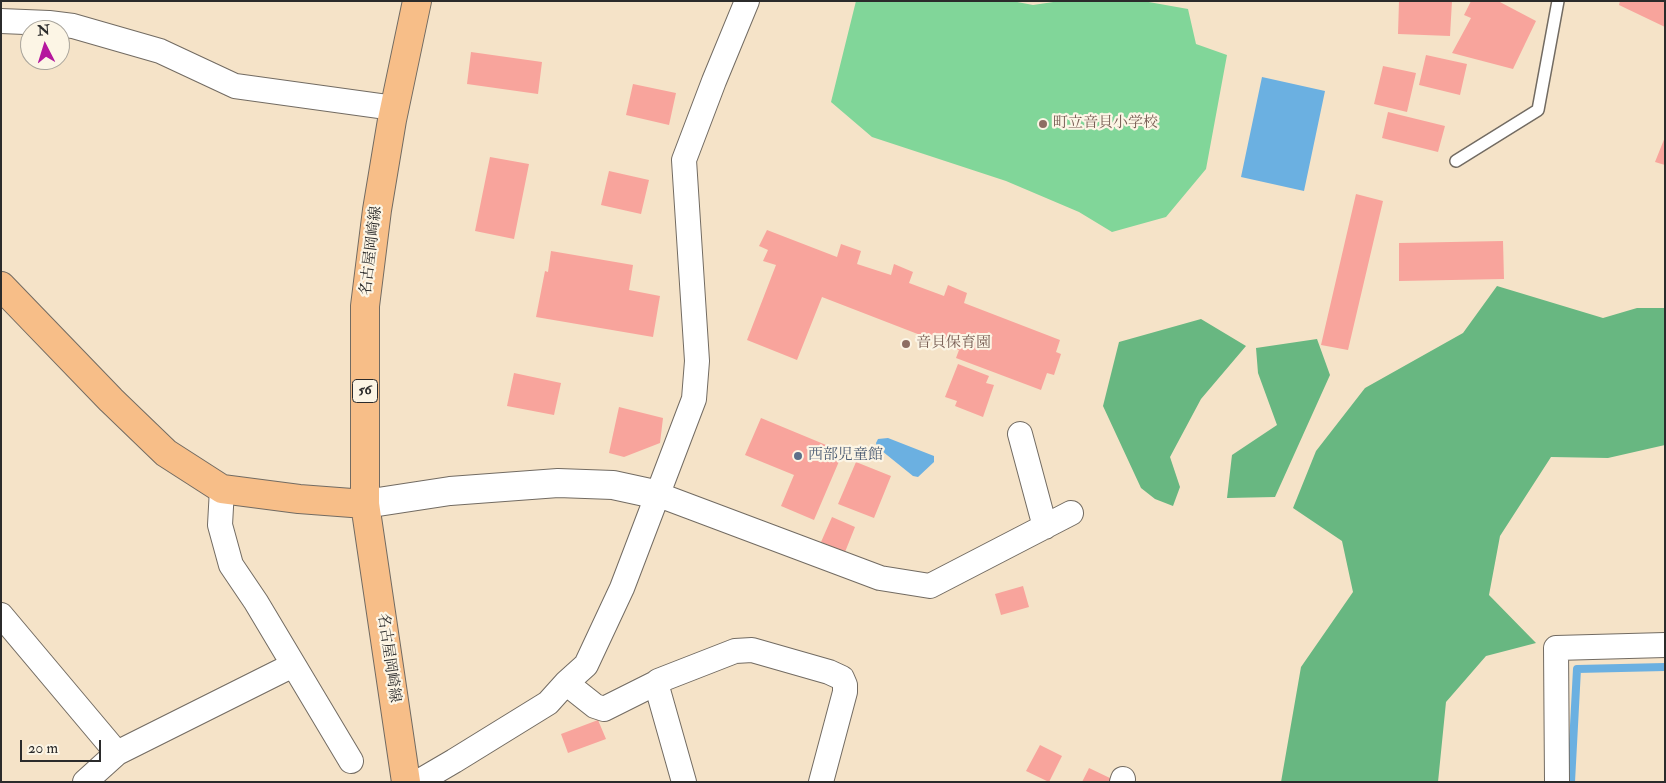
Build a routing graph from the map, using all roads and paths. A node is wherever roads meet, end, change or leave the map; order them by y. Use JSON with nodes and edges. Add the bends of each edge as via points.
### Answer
{"nodes":[{"id":1,"x":418,"y":1,"type":"edge"},
{"id":2,"x":747,"y":1,"type":"edge"},
{"id":3,"x":1558,"y":1,"type":"edge"},
{"id":4,"x":1,"y":21,"type":"edge"},
{"id":5,"x":394,"y":108,"type":"junction"},
{"id":6,"x":1456,"y":161,"type":"dead end"},
{"id":7,"x":1,"y":286,"type":"edge"},
{"id":8,"x":1020,"y":434,"type":"dead end"},
{"id":9,"x":222,"y":489,"type":"junction"},
{"id":10,"x":658,"y":495,"type":"junction"},
{"id":11,"x":365,"y":504,"type":"junction"},
{"id":12,"x":1071,"y":513,"type":"dead end"},
{"id":13,"x":1045,"y":527,"type":"junction"},
{"id":14,"x":1,"y":615,"type":"edge"},
{"id":15,"x":1665,"y":644,"type":"edge"},
{"id":16,"x":293,"y":665,"type":"junction"},
{"id":17,"x":566,"y":683,"type":"junction"},
{"id":18,"x":656,"y":683,"type":"junction"},
{"id":19,"x":117,"y":754,"type":"junction"},
{"id":20,"x":351,"y":760,"type":"dead end"},
{"id":21,"x":85,"y":782,"type":"edge"},
{"id":22,"x":406,"y":782,"type":"edge"},
{"id":23,"x":418,"y":782,"type":"edge"},
{"id":24,"x":684,"y":782,"type":"edge"},
{"id":25,"x":821,"y":782,"type":"edge"},
{"id":26,"x":1557,"y":782,"type":"edge"}],
"edges":[{"from":1,"to":5,"type":"main road","name":"名古屋岡崎線","number":"56"},
{"from":2,"to":10,"type":"street","via":[[684,160],[697,361],[694,399]]},
{"from":3,"to":6,"type":"lane","via":[[1538,110]]},
{"from":4,"to":5,"type":"street","via":[[73,26],[160,51],[235,86]]},
{"from":5,"to":11,"type":"main road","name":"名古屋岡崎線","number":"56","via":[[365,306]]},
{"from":7,"to":9,"type":"main road","via":[[166,454]]},
{"from":8,"to":13,"type":"street"},
{"from":9,"to":11,"type":"main road"},
{"from":9,"to":16,"type":"street","via":[[220,525],[231,565]]},
{"from":10,"to":11,"type":"street","via":[[614,485],[558,483],[450,491]]},
{"from":10,"to":13,"type":"street","via":[[880,578],[930,586]]},
{"from":10,"to":17,"type":"street","via":[[622,588],[586,665]]},
{"from":11,"to":22,"type":"main road","name":"名古屋岡崎線","number":"56"},
{"from":12,"to":13,"type":"street"},
{"from":14,"to":19,"type":"street"},
{"from":15,"to":26,"type":"street","via":[[1556,648]]},
{"from":16,"to":19,"type":"street"},
{"from":16,"to":20,"type":"street"},
{"from":17,"to":18,"type":"street","via":[[604,710]]},
{"from":17,"to":23,"type":"street","via":[[548,703]]},
{"from":18,"to":24,"type":"street"},
{"from":18,"to":25,"type":"street","via":[[734,651],[752,650],[842,678],[845,692]]},
{"from":19,"to":21,"type":"street"}]}
